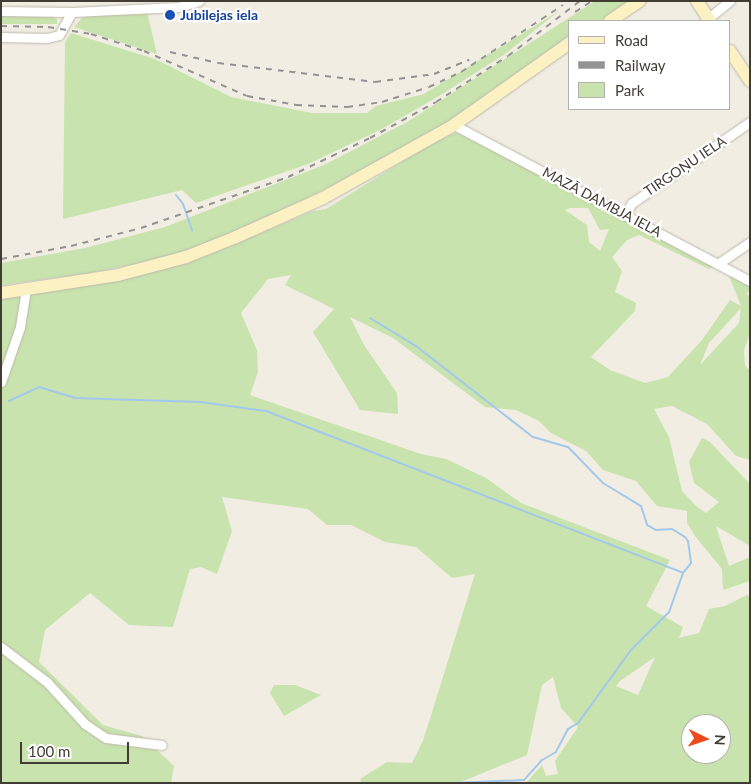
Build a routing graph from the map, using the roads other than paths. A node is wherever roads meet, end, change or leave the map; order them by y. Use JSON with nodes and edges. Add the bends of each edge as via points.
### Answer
{"nodes":[{"id":1,"x":199,"y":1,"type":"edge"},
{"id":2,"x":640,"y":1,"type":"edge"},
{"id":3,"x":698,"y":1,"type":"edge"},
{"id":4,"x":730,"y":1,"type":"edge"},
{"id":5,"x":143,"y":5,"type":"edge"},
{"id":6,"x":1,"y":11,"type":"edge"},
{"id":7,"x":72,"y":12,"type":"junction"},
{"id":8,"x":612,"y":20,"type":"edge"},
{"id":9,"x":708,"y":20,"type":"edge"},
{"id":10,"x":1,"y":37,"type":"edge"},
{"id":11,"x":568,"y":44,"type":"edge"},
{"id":12,"x":731,"y":52,"type":"edge"},
{"id":13,"x":750,"y":81,"type":"edge"},
{"id":14,"x":750,"y":122,"type":"edge"},
{"id":15,"x":454,"y":125,"type":"junction"},
{"id":16,"x":625,"y":214,"type":"junction"},
{"id":17,"x":750,"y":242,"type":"edge"},
{"id":18,"x":719,"y":264,"type":"junction"},
{"id":19,"x":750,"y":280,"type":"edge"},
{"id":20,"x":26,"y":290,"type":"junction"},
{"id":21,"x":1,"y":293,"type":"edge"},
{"id":22,"x":1,"y":382,"type":"edge"},
{"id":23,"x":1,"y":647,"type":"edge"},
{"id":24,"x":162,"y":745,"type":"dead end"}],
"edges":[{"from":1,"to":5,"type":"street"},
{"from":2,"to":8,"type":"main road"},
{"from":3,"to":9,"type":"main road"},
{"from":4,"to":9,"type":"street"},
{"from":5,"to":7,"type":"street"},
{"from":6,"to":7,"type":"street"},
{"from":7,"to":10,"type":"street","via":[[59,35],[47,38]]},
{"from":11,"to":15,"type":"main road"},
{"from":12,"to":13,"type":"main road"},
{"from":14,"to":16,"type":"street","name":"TIRGOŅU IELA","via":[[632,203]]},
{"from":15,"to":16,"type":"street","name":"MAZĀ DAMBJA IELA"},
{"from":15,"to":20,"type":"main road","via":[[322,198],[194,254],[118,275]]},
{"from":16,"to":18,"type":"street","name":"MAZĀ DAMBJA IELA"},
{"from":17,"to":18,"type":"street"},
{"from":18,"to":19,"type":"street","name":"MAZĀ DAMBJA IELA"},
{"from":20,"to":21,"type":"main road"},
{"from":20,"to":22,"type":"street","via":[[20,327]]},
{"from":23,"to":24,"type":"street","via":[[46,682],[85,724],[106,738]]}]}
